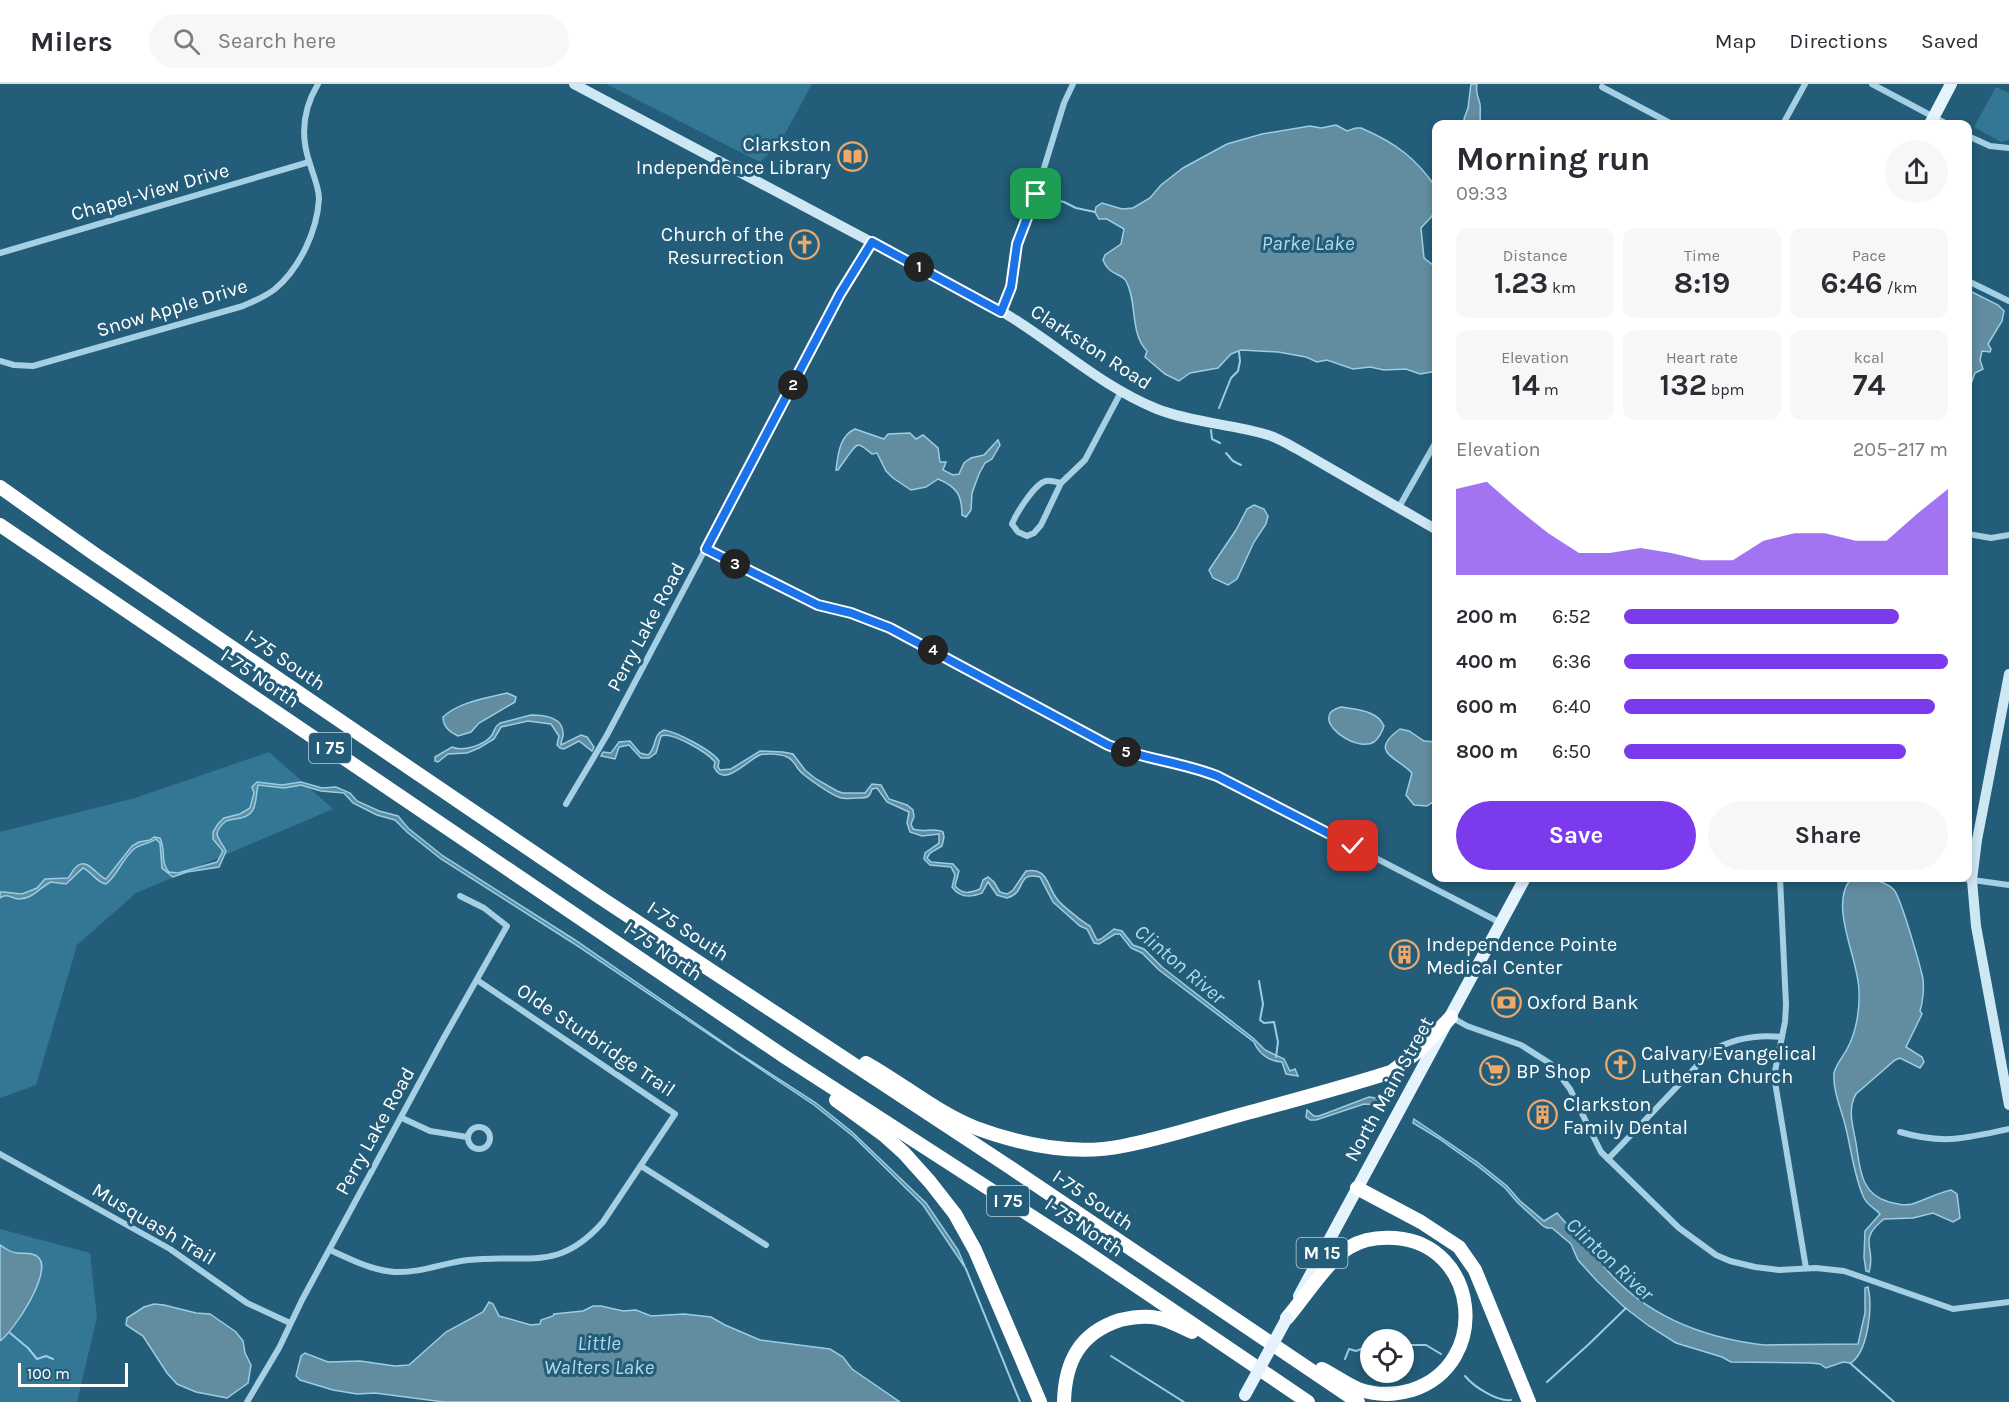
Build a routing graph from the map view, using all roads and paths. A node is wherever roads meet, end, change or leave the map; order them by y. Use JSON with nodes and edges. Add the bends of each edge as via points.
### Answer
{"nodes":[{"id":1,"x":318,"y":84,"type":"edge"},
{"id":2,"x":574,"y":84,"type":"edge"},
{"id":3,"x":1073,"y":84,"type":"edge"},
{"id":4,"x":1805,"y":84,"type":"edge"},
{"id":5,"x":1872,"y":84,"type":"edge"},
{"id":6,"x":1951,"y":84,"type":"edge"},
{"id":7,"x":1602,"y":87,"type":"dead end"},
{"id":8,"x":1664,"y":120,"type":"edge"},
{"id":9,"x":1785,"y":120,"type":"edge"},
{"id":10,"x":1930,"y":120,"type":"edge"},
{"id":11,"x":1933,"y":120,"type":"edge"},
{"id":12,"x":1972,"y":138,"type":"edge"},
{"id":13,"x":2009,"y":148,"type":"edge"},
{"id":14,"x":309,"y":162,"type":"junction"},
{"id":15,"x":872,"y":242,"type":"junction"},
{"id":16,"x":0,"y":253,"type":"edge"},
{"id":17,"x":1972,"y":283,"type":"edge"},
{"id":18,"x":2009,"y":301,"type":"edge"},
{"id":19,"x":1001,"y":312,"type":"junction"},
{"id":20,"x":0,"y":361,"type":"edge"},
{"id":21,"x":1121,"y":392,"type":"junction"},
{"id":22,"x":1432,"y":449,"type":"edge"},
{"id":23,"x":1061,"y":483,"type":"junction"},
{"id":24,"x":0,"y":487,"type":"edge"},
{"id":25,"x":1399,"y":507,"type":"junction"},
{"id":26,"x":0,"y":525,"type":"edge"},
{"id":27,"x":1432,"y":527,"type":"edge"},
{"id":28,"x":1972,"y":535,"type":"edge"},
{"id":29,"x":2009,"y":535,"type":"edge"},
{"id":30,"x":706,"y":549,"type":"junction"},
{"id":31,"x":2009,"y":674,"type":"edge"},
{"id":32,"x":566,"y":804,"type":"dead end"},
{"id":33,"x":1972,"y":880,"type":"junction"},
{"id":34,"x":1523,"y":882,"type":"edge"},
{"id":35,"x":1780,"y":882,"type":"edge"},
{"id":36,"x":2009,"y":885,"type":"edge"},
{"id":37,"x":460,"y":896,"type":"dead end"},
{"id":38,"x":1501,"y":923,"type":"junction"},
{"id":39,"x":477,"y":980,"type":"junction"},
{"id":40,"x":777,"y":1013,"type":"junction"},
{"id":41,"x":1451,"y":1017,"type":"junction"},
{"id":42,"x":1782,"y":1037,"type":"junction"},
{"id":43,"x":785,"y":1057,"type":"junction"},
{"id":44,"x":2009,"y":1105,"type":"edge"},
{"id":45,"x":402,"y":1118,"type":"junction"},
{"id":46,"x":2009,"y":1129,"type":"edge"},
{"id":47,"x":1900,"y":1132,"type":"dead end"},
{"id":48,"x":467,"y":1137,"type":"dead end"},
{"id":49,"x":0,"y":1154,"type":"edge"},
{"id":50,"x":1608,"y":1159,"type":"junction"},
{"id":51,"x":641,"y":1166,"type":"junction"},
{"id":52,"x":1358,"y":1188,"type":"junction"},
{"id":53,"x":766,"y":1245,"type":"dead end"},
{"id":54,"x":330,"y":1250,"type":"junction"},
{"id":55,"x":1806,"y":1268,"type":"junction"},
{"id":56,"x":2009,"y":1302,"type":"edge"},
{"id":57,"x":1287,"y":1318,"type":"junction"},
{"id":58,"x":290,"y":1323,"type":"junction"},
{"id":59,"x":1228,"y":1349,"type":"junction"},
{"id":60,"x":1288,"y":1356,"type":"junction"},
{"id":61,"x":1242,"y":1400,"type":"edge"},
{"id":62,"x":247,"y":1402,"type":"edge"},
{"id":63,"x":1040,"y":1402,"type":"edge"},
{"id":64,"x":1064,"y":1402,"type":"edge"},
{"id":65,"x":1308,"y":1402,"type":"edge"},
{"id":66,"x":1358,"y":1402,"type":"edge"},
{"id":67,"x":1529,"y":1402,"type":"edge"}],
"edges":[{"from":1,"to":14,"type":"street","name":"Snow Apple Drive","via":[[304,121]]},
{"from":2,"to":15,"type":"street","name":"Clarkston Road"},
{"from":3,"to":19,"type":"street","via":[[1017,244],[1011,287]]},
{"from":4,"to":9,"type":"street"},
{"from":5,"to":10,"type":"street"},
{"from":6,"to":11,"type":"main road"},
{"from":7,"to":8,"type":"street"},
{"from":12,"to":13,"type":"street","via":[[1990,146]]},
{"from":14,"to":16,"type":"street","name":"Chapel-View Drive"},
{"from":14,"to":20,"type":"street","name":"Snow Apple Drive","via":[[319,198],[310,238],[284,281],[260,299],[33,366]]},
{"from":15,"to":19,"type":"street","name":"Clarkston Road"},
{"from":15,"to":30,"type":"street","name":"Perry Lake Road","via":[[840,294]]},
{"from":17,"to":18,"type":"street"},
{"from":19,"to":21,"type":"street","name":"Clarkston Road","via":[[1040,334]]},
{"from":21,"to":23,"type":"street","via":[[1085,460]]},
{"from":21,"to":25,"type":"street","name":"Clarkston Road","via":[[1177,416],[1274,437]]},
{"from":22,"to":25,"type":"street"},
{"from":23,"to":23,"type":"street","via":[[1034,533],[1027,536],[1018,532],[1012,524],[1039,484]]},
{"from":24,"to":40,"type":"highway","name":"I-75 South","number":"I 75","via":[[264,670]]},
{"from":25,"to":27,"type":"street","name":"Clarkston Road"},
{"from":26,"to":43,"type":"highway","name":"I-75 North","number":"I 75"},
{"from":28,"to":29,"type":"street","via":[[1991,538]]},
{"from":30,"to":32,"type":"street","name":"Perry Lake Road"},
{"from":30,"to":38,"type":"street","via":[[818,605],[890,628],[1108,745],[1217,776]]},
{"from":31,"to":33,"type":"street"},
{"from":33,"to":36,"type":"street"},
{"from":33,"to":44,"type":"street","via":[[1976,926]]},
{"from":34,"to":38,"type":"main road","name":"North Main Street","number":"M 15"},
{"from":35,"to":42,"type":"street","via":[[1786,1005]]},
{"from":37,"to":39,"type":"street","name":"Perry Lake Road","via":[[507,926]]},
{"from":38,"to":41,"type":"main road","name":"North Main Street","number":"M 15"},
{"from":39,"to":45,"type":"street","name":"Perry Lake Road"},
{"from":39,"to":51,"type":"street","name":"Olde Sturbridge Trail","via":[[675,1114]]},
{"from":40,"to":41,"type":"highway","via":[[974,1127],[1023,1143],[1086,1149],[1122,1146],[1391,1072]]},
{"from":40,"to":60,"type":"highway","name":"I-75 South","number":"I 75"},
{"from":41,"to":50,"type":"street","via":[[1521,1045],[1551,1064],[1570,1089],[1594,1142]]},
{"from":41,"to":52,"type":"main road","name":"North Main Street","number":"M 15"},
{"from":42,"to":50,"type":"street","via":[[1746,1037],[1711,1051]]},
{"from":42,"to":55,"type":"street","via":[[1774,1076]]},
{"from":43,"to":59,"type":"highway","name":"I-75 North","number":"I 75","via":[[1076,1245]]},
{"from":43,"to":63,"type":"highway","via":[[790,1067],[904,1153],[955,1214],[975,1250]]},
{"from":45,"to":48,"type":"street","via":[[430,1131]]},
{"from":45,"to":54,"type":"street","name":"Perry Lake Road"},
{"from":46,"to":47,"type":"street","via":[[1955,1140],[1931,1140]]},
{"from":49,"to":58,"type":"street","name":"Musquash Trail","via":[[170,1249],[247,1303]]},
{"from":50,"to":55,"type":"street","via":[[1679,1228],[1716,1255],[1755,1268]]},
{"from":51,"to":53,"type":"street"},
{"from":51,"to":54,"type":"street","name":"Olde Sturbridge Trail","via":[[591,1235],[572,1249],[555,1255],[537,1259],[476,1259],[425,1271],[394,1272]]},
{"from":52,"to":57,"type":"main road","name":"North Main Street","number":"M 15"},
{"from":52,"to":67,"type":"highway","via":[[1459,1247],[1475,1270]]},
{"from":54,"to":58,"type":"street","name":"Perry Lake Road"},
{"from":55,"to":56,"type":"street","via":[[1844,1270],[1953,1309]]},
{"from":57,"to":60,"type":"highway","via":[[1342,1252],[1384,1237],[1413,1240],[1448,1264],[1460,1285],[1466,1318],[1461,1346],[1448,1366],[1425,1386],[1402,1393],[1357,1389]]},
{"from":57,"to":61,"type":"main road","number":"M 15","bridge":true},
{"from":58,"to":62,"type":"street","name":"Perry Lake Road"},
{"from":59,"to":64,"type":"highway","via":[[1160,1318],[1133,1317],[1106,1325],[1078,1348],[1067,1374]]},
{"from":59,"to":65,"type":"highway","name":"I-75 North","number":"I 75"},
{"from":60,"to":66,"type":"highway","name":"I-75 South","number":"I 75"}]}
